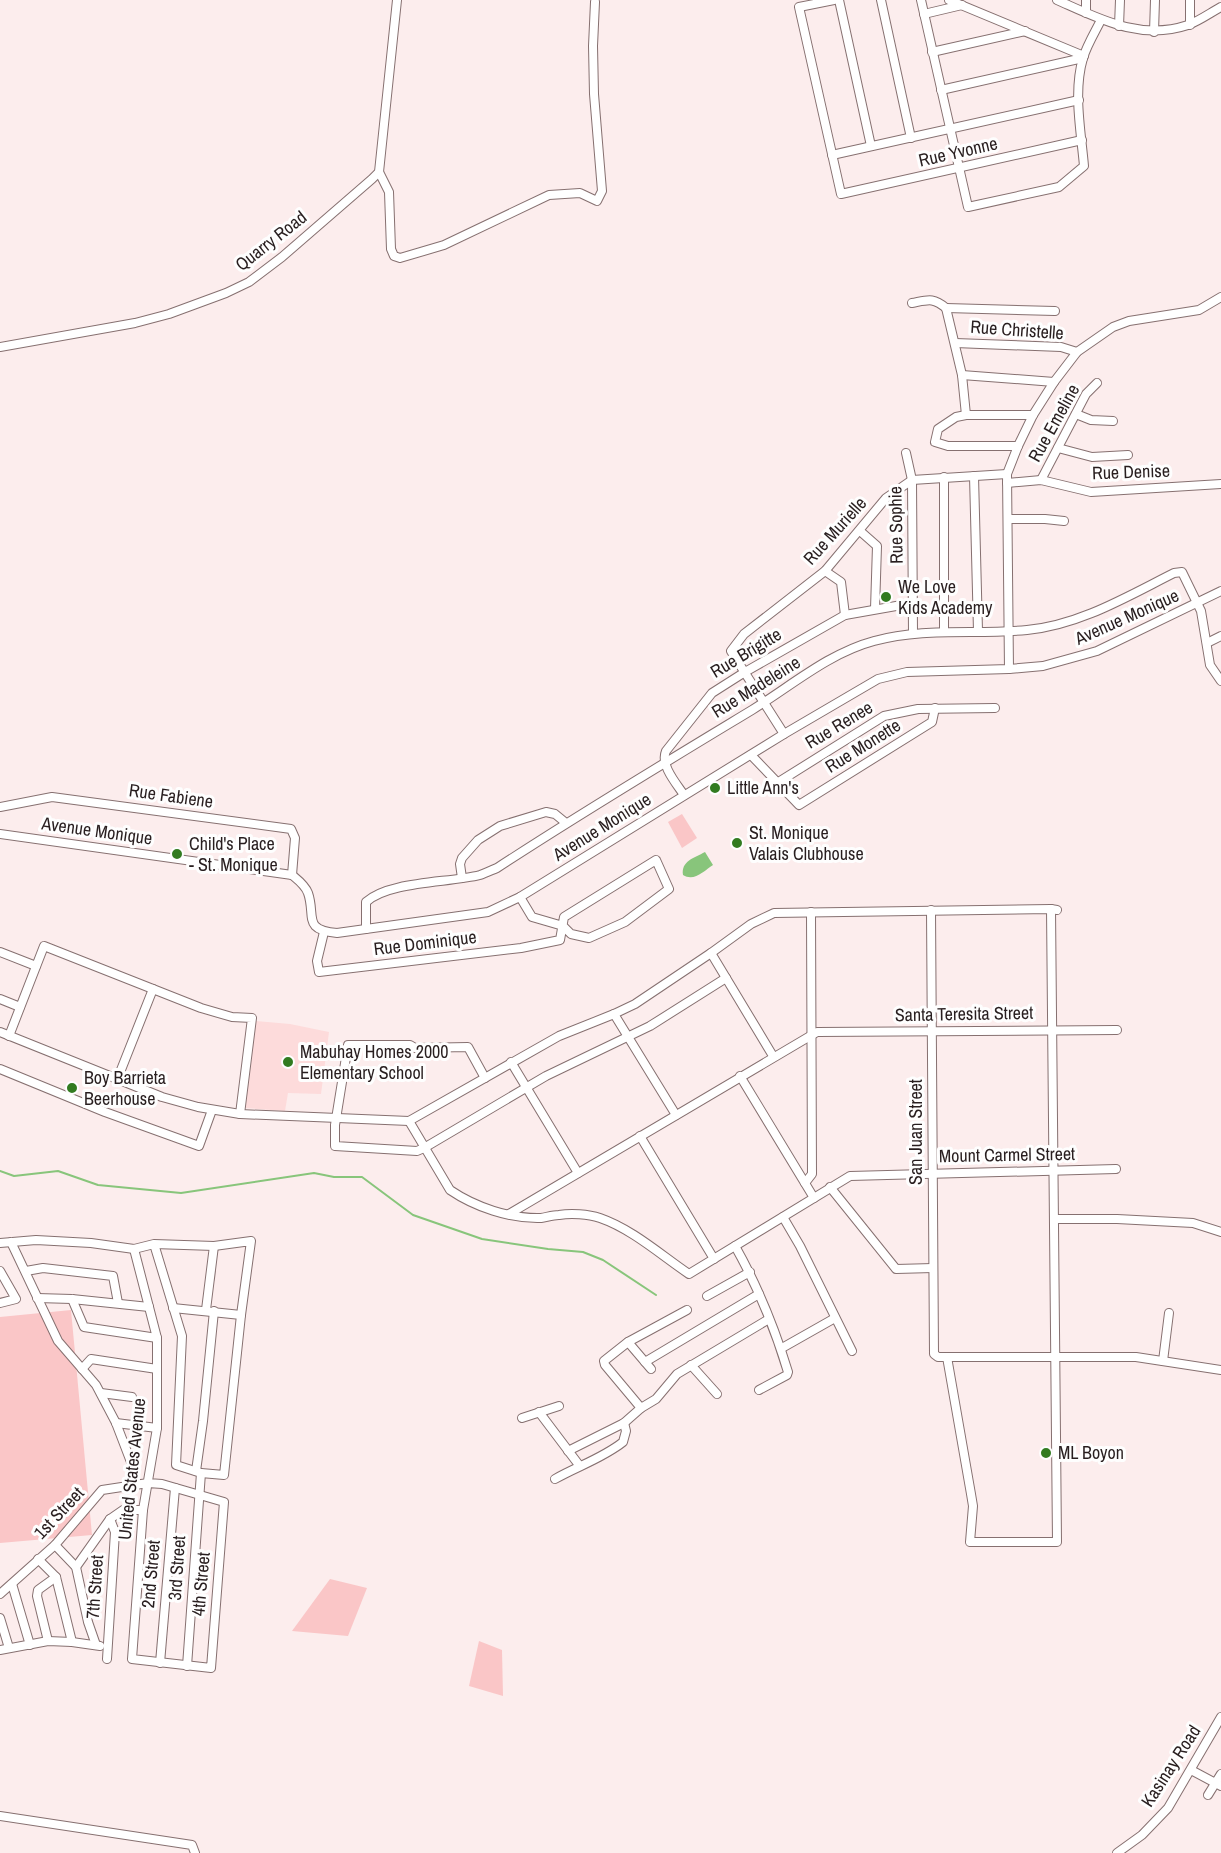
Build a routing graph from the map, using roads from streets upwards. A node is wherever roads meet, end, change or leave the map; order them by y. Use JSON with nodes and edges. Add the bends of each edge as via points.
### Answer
{"nodes":[{"id":1,"x":397,"y":0,"type":"edge"},
{"id":2,"x":834,"y":0,"type":"edge"},
{"id":3,"x":840,"y":0,"type":"edge"},
{"id":4,"x":881,"y":0,"type":"edge"},
{"id":5,"x":921,"y":0,"type":"edge"},
{"id":6,"x":949,"y":0,"type":"edge"},
{"id":7,"x":1058,"y":0,"type":"edge"},
{"id":8,"x":1086,"y":0,"type":"edge"},
{"id":9,"x":1120,"y":0,"type":"edge"},
{"id":10,"x":1155,"y":0,"type":"edge"},
{"id":11,"x":1190,"y":0,"type":"edge"},
{"id":12,"x":595,"y":2,"type":"dead end"},
{"id":13,"x":962,"y":5,"type":"junction"},
{"id":14,"x":1221,"y":7,"type":"edge"},
{"id":15,"x":1086,"y":13,"type":"junction"},
{"id":16,"x":924,"y":14,"type":"junction"},
{"id":17,"x":1101,"y":20,"type":"junction"},
{"id":18,"x":1190,"y":25,"type":"junction"},
{"id":19,"x":1119,"y":27,"type":"junction"},
{"id":20,"x":1026,"y":31,"type":"junction"},
{"id":21,"x":1154,"y":32,"type":"junction"},
{"id":22,"x":932,"y":52,"type":"junction"},
{"id":23,"x":1084,"y":57,"type":"junction"},
{"id":24,"x":941,"y":90,"type":"junction"},
{"id":25,"x":1079,"y":100,"type":"junction"},
{"id":26,"x":950,"y":129,"type":"junction"},
{"id":27,"x":910,"y":138,"type":"junction"},
{"id":28,"x":1082,"y":140,"type":"junction"},
{"id":29,"x":872,"y":146,"type":"junction"},
{"id":30,"x":832,"y":155,"type":"junction"},
{"id":31,"x":959,"y":169,"type":"junction"},
{"id":32,"x":379,"y":172,"type":"junction"},
{"id":33,"x":1221,"y":297,"type":"edge"},
{"id":34,"x":912,"y":303,"type":"dead end"},
{"id":35,"x":946,"y":308,"type":"junction"},
{"id":36,"x":1055,"y":311,"type":"dead end"},
{"id":37,"x":954,"y":343,"type":"junction"},
{"id":38,"x":0,"y":346,"type":"edge"},
{"id":39,"x":1077,"y":352,"type":"junction"},
{"id":40,"x":962,"y":375,"type":"junction"},
{"id":41,"x":1054,"y":382,"type":"junction"},
{"id":42,"x":1097,"y":383,"type":"dead end"},
{"id":43,"x":1076,"y":414,"type":"junction"},
{"id":44,"x":966,"y":415,"type":"junction"},
{"id":45,"x":1033,"y":415,"type":"junction"},
{"id":46,"x":1113,"y":421,"type":"dead end"},
{"id":47,"x":1018,"y":446,"type":"junction"},
{"id":48,"x":1058,"y":448,"type":"junction"},
{"id":49,"x":906,"y":453,"type":"dead end"},
{"id":50,"x":1128,"y":454,"type":"dead end"},
{"id":51,"x":974,"y":476,"type":"junction"},
{"id":52,"x":944,"y":477,"type":"junction"},
{"id":53,"x":1007,"y":478,"type":"junction"},
{"id":54,"x":912,"y":480,"type":"junction"},
{"id":55,"x":1041,"y":480,"type":"junction"},
{"id":56,"x":1221,"y":484,"type":"edge"},
{"id":57,"x":1008,"y":519,"type":"junction"},
{"id":58,"x":1064,"y":521,"type":"dead end"},
{"id":59,"x":860,"y":531,"type":"junction"},
{"id":60,"x":825,"y":571,"type":"junction"},
{"id":61,"x":1221,"y":591,"type":"edge"},
{"id":62,"x":913,"y":603,"type":"junction"},
{"id":63,"x":1198,"y":603,"type":"junction"},
{"id":64,"x":875,"y":609,"type":"junction"},
{"id":65,"x":844,"y":615,"type":"junction"},
{"id":66,"x":978,"y":631,"type":"junction"},
{"id":67,"x":1009,"y":631,"type":"junction"},
{"id":68,"x":944,"y":632,"type":"junction"},
{"id":69,"x":913,"y":633,"type":"junction"},
{"id":70,"x":1221,"y":636,"type":"edge"},
{"id":71,"x":1207,"y":644,"type":"junction"},
{"id":72,"x":1009,"y":669,"type":"junction"},
{"id":73,"x":745,"y":672,"type":"junction"},
{"id":74,"x":1220,"y":679,"type":"edge"},
{"id":75,"x":764,"y":702,"type":"junction"},
{"id":76,"x":935,"y":708,"type":"junction"},
{"id":77,"x":995,"y":708,"type":"dead end"},
{"id":78,"x":784,"y":734,"type":"junction"},
{"id":79,"x":751,"y":755,"type":"junction"},
{"id":80,"x":664,"y":762,"type":"junction"},
{"id":81,"x":777,"y":783,"type":"junction"},
{"id":82,"x":684,"y":795,"type":"junction"},
{"id":83,"x":0,"y":807,"type":"edge"},
{"id":84,"x":566,"y":823,"type":"junction"},
{"id":85,"x":0,"y":834,"type":"edge"},
{"id":86,"x":292,"y":875,"type":"junction"},
{"id":87,"x":462,"y":878,"type":"junction"},
{"id":88,"x":520,"y":897,"type":"junction"},
{"id":89,"x":931,"y":910,"type":"junction"},
{"id":90,"x":811,"y":912,"type":"junction"},
{"id":91,"x":562,"y":926,"type":"junction"},
{"id":92,"x":366,"y":929,"type":"junction"},
{"id":93,"x":324,"y":932,"type":"junction"},
{"id":94,"x":0,"y":952,"type":"edge"},
{"id":95,"x":711,"y":953,"type":"junction"},
{"id":96,"x":36,"y":966,"type":"junction"},
{"id":97,"x":726,"y":978,"type":"junction"},
{"id":98,"x":153,"y":989,"type":"junction"},
{"id":99,"x":0,"y":999,"type":"edge"},
{"id":100,"x":20,"y":1007,"type":"junction"},
{"id":101,"x":615,"y":1014,"type":"junction"},
{"id":102,"x":1052,"y":1030,"type":"junction"},
{"id":103,"x":1117,"y":1030,"type":"dead end"},
{"id":104,"x":932,"y":1031,"type":"junction"},
{"id":105,"x":0,"y":1032,"type":"edge"},
{"id":106,"x":812,"y":1034,"type":"junction"},
{"id":107,"x":9,"y":1036,"type":"junction"},
{"id":108,"x":628,"y":1037,"type":"junction"},
{"id":109,"x":773,"y":1056,"type":"junction"},
{"id":110,"x":511,"y":1062,"type":"junction"},
{"id":111,"x":0,"y":1069,"type":"edge"},
{"id":112,"x":740,"y":1076,"type":"junction"},
{"id":113,"x":485,"y":1078,"type":"junction"},
{"id":114,"x":117,"y":1080,"type":"junction"},
{"id":115,"x":526,"y":1088,"type":"junction"},
{"id":116,"x":212,"y":1110,"type":"junction"},
{"id":117,"x":240,"y":1114,"type":"junction"},
{"id":118,"x":676,"y":1115,"type":"junction"},
{"id":119,"x":336,"y":1118,"type":"junction"},
{"id":120,"x":409,"y":1121,"type":"junction"},
{"id":121,"x":639,"y":1136,"type":"junction"},
{"id":122,"x":424,"y":1148,"type":"junction"},
{"id":123,"x":1116,"y":1169,"type":"dead end"},
{"id":124,"x":1053,"y":1171,"type":"junction"},
{"id":125,"x":578,"y":1173,"type":"junction"},
{"id":126,"x":933,"y":1173,"type":"junction"},
{"id":127,"x":805,"y":1183,"type":"junction"},
{"id":128,"x":830,"y":1187,"type":"junction"},
{"id":129,"x":814,"y":1198,"type":"junction"},
{"id":130,"x":509,"y":1214,"type":"junction"},
{"id":131,"x":783,"y":1217,"type":"junction"},
{"id":132,"x":1054,"y":1219,"type":"junction"},
{"id":133,"x":1221,"y":1232,"type":"edge"},
{"id":134,"x":11,"y":1242,"type":"junction"},
{"id":135,"x":0,"y":1243,"type":"edge"},
{"id":136,"x":154,"y":1244,"type":"junction"},
{"id":137,"x":214,"y":1246,"type":"junction"},
{"id":138,"x":735,"y":1246,"type":"junction"},
{"id":139,"x":134,"y":1249,"type":"junction"},
{"id":140,"x":714,"y":1259,"type":"junction"},
{"id":141,"x":933,"y":1268,"type":"junction"},
{"id":142,"x":0,"y":1271,"type":"edge"},
{"id":143,"x":26,"y":1271,"type":"junction"},
{"id":144,"x":750,"y":1272,"type":"junction"},
{"id":145,"x":759,"y":1294,"type":"junction"},
{"id":146,"x":707,"y":1296,"type":"dead end"},
{"id":147,"x":37,"y":1298,"type":"junction"},
{"id":148,"x":72,"y":1299,"type":"junction"},
{"id":149,"x":0,"y":1303,"type":"edge"},
{"id":150,"x":118,"y":1304,"type":"junction"},
{"id":151,"x":149,"y":1307,"type":"junction"},
{"id":152,"x":173,"y":1308,"type":"junction"},
{"id":153,"x":687,"y":1310,"type":"dead end"},
{"id":154,"x":210,"y":1311,"type":"junction"},
{"id":155,"x":1169,"y":1313,"type":"dead end"},
{"id":156,"x":241,"y":1315,"type":"junction"},
{"id":157,"x":835,"y":1318,"type":"junction"},
{"id":158,"x":770,"y":1319,"type":"junction"},
{"id":159,"x":157,"y":1338,"type":"junction"},
{"id":160,"x":628,"y":1342,"type":"junction"},
{"id":161,"x":782,"y":1348,"type":"junction"},
{"id":162,"x":852,"y":1351,"type":"dead end"},
{"id":163,"x":947,"y":1357,"type":"junction"},
{"id":164,"x":1055,"y":1357,"type":"junction"},
{"id":165,"x":1163,"y":1361,"type":"junction"},
{"id":166,"x":692,"y":1365,"type":"junction"},
{"id":167,"x":82,"y":1369,"type":"junction"},
{"id":168,"x":157,"y":1369,"type":"junction"},
{"id":169,"x":1221,"y":1370,"type":"edge"},
{"id":170,"x":759,"y":1390,"type":"dead end"},
{"id":171,"x":101,"y":1393,"type":"junction"},
{"id":172,"x":717,"y":1394,"type":"dead end"},
{"id":173,"x":132,"y":1397,"type":"dead end"},
{"id":174,"x":559,"y":1406,"type":"dead end"},
{"id":175,"x":641,"y":1408,"type":"junction"},
{"id":176,"x":539,"y":1412,"type":"junction"},
{"id":177,"x":522,"y":1418,"type":"dead end"},
{"id":178,"x":116,"y":1423,"type":"junction"},
{"id":179,"x":624,"y":1423,"type":"junction"},
{"id":180,"x":156,"y":1428,"type":"junction"},
{"id":181,"x":568,"y":1451,"type":"junction"},
{"id":182,"x":131,"y":1462,"type":"dead end"},
{"id":183,"x":579,"y":1466,"type":"junction"},
{"id":184,"x":198,"y":1472,"type":"junction"},
{"id":185,"x":555,"y":1479,"type":"dead end"},
{"id":186,"x":148,"y":1483,"type":"junction"},
{"id":187,"x":175,"y":1488,"type":"junction"},
{"id":188,"x":199,"y":1494,"type":"junction"},
{"id":189,"x":224,"y":1502,"type":"joint"},
{"id":190,"x":143,"y":1510,"type":"junction"},
{"id":191,"x":110,"y":1519,"type":"junction"},
{"id":192,"x":55,"y":1545,"type":"junction"},
{"id":193,"x":38,"y":1559,"type":"junction"},
{"id":194,"x":76,"y":1567,"type":"junction"},
{"id":195,"x":56,"y":1577,"type":"junction"},
{"id":196,"x":12,"y":1584,"type":"junction"},
{"id":197,"x":0,"y":1594,"type":"edge"},
{"id":198,"x":0,"y":1618,"type":"edge"},
{"id":199,"x":48,"y":1641,"type":"junction"},
{"id":200,"x":72,"y":1642,"type":"junction"},
{"id":201,"x":30,"y":1645,"type":"junction"},
{"id":202,"x":96,"y":1645,"type":"junction"},
{"id":203,"x":107,"y":1647,"type":"junction"},
{"id":204,"x":5,"y":1649,"type":"edge"},
{"id":205,"x":107,"y":1659,"type":"dead end"},
{"id":206,"x":160,"y":1663,"type":"junction"},
{"id":207,"x":187,"y":1666,"type":"junction"},
{"id":208,"x":1221,"y":1717,"type":"edge"},
{"id":209,"x":1191,"y":1770,"type":"junction"},
{"id":210,"x":1221,"y":1774,"type":"edge"},
{"id":211,"x":1219,"y":1785,"type":"edge"},
{"id":212,"x":1208,"y":1795,"type":"dead end"},
{"id":213,"x":0,"y":1816,"type":"edge"},
{"id":214,"x":195,"y":1853,"type":"edge"},
{"id":215,"x":1117,"y":1853,"type":"edge"}],
"edges":[{"from":1,"to":32,"type":"street"},
{"from":2,"to":30,"type":"street","via":[[800,7]]},
{"from":3,"to":29,"type":"street"},
{"from":4,"to":27,"type":"street"},
{"from":5,"to":16,"type":"street"},
{"from":6,"to":13,"type":"street"},
{"from":7,"to":15,"type":"street"},
{"from":8,"to":15,"type":"street"},
{"from":9,"to":19,"type":"street"},
{"from":10,"to":21,"type":"street"},
{"from":11,"to":18,"type":"street"},
{"from":12,"to":32,"type":"street","via":[[594,94],[602,191],[597,201],[580,194],[549,195],[444,245],[400,258],[394,256],[392,249],[389,192]]},
{"from":13,"to":16,"type":"street"},
{"from":13,"to":20,"type":"street"},
{"from":14,"to":18,"type":"street"},
{"from":15,"to":17,"type":"street"},
{"from":16,"to":22,"type":"street"},
{"from":17,"to":19,"type":"street"},
{"from":17,"to":23,"type":"street"},
{"from":18,"to":21,"type":"street"},
{"from":19,"to":21,"type":"street"},
{"from":20,"to":22,"type":"street"},
{"from":20,"to":23,"type":"street"},
{"from":22,"to":24,"type":"street"},
{"from":23,"to":24,"type":"street"},
{"from":23,"to":25,"type":"street"},
{"from":24,"to":26,"type":"street"},
{"from":25,"to":26,"type":"street"},
{"from":25,"to":28,"type":"street"},
{"from":26,"to":27,"type":"street"},
{"from":26,"to":31,"type":"street"},
{"from":27,"to":29,"type":"street"},
{"from":28,"to":31,"type":"street","name":"Rue Yvonne"},
{"from":28,"to":31,"type":"street","via":[[1084,166],[1059,187],[968,207]]},
{"from":29,"to":30,"type":"street"},
{"from":30,"to":31,"type":"street","name":"Rue Yvonne","via":[[841,194]]},
{"from":32,"to":38,"type":"street","name":"Quarry Road","via":[[282,257],[249,282],[226,293],[135,323]]},
{"from":33,"to":39,"type":"street","via":[[1199,310],[1128,321]]},
{"from":34,"to":35,"type":"street","via":[[937,300]]},
{"from":35,"to":36,"type":"street"},
{"from":35,"to":37,"type":"street"},
{"from":37,"to":39,"type":"street","name":"Rue Christelle","via":[[1061,347]]},
{"from":37,"to":40,"type":"street"},
{"from":39,"to":41,"type":"street"},
{"from":40,"to":41,"type":"street"},
{"from":40,"to":44,"type":"street"},
{"from":41,"to":45,"type":"street"},
{"from":42,"to":43,"type":"street","name":"Rue Emeline"},
{"from":43,"to":46,"type":"street","via":[[1091,420]]},
{"from":43,"to":48,"type":"street","name":"Rue Emeline"},
{"from":44,"to":45,"type":"street"},
{"from":44,"to":47,"type":"street","via":[[938,429],[935,442],[948,446]]},
{"from":45,"to":47,"type":"street"},
{"from":47,"to":53,"type":"street"},
{"from":48,"to":50,"type":"street","via":[[1092,457]]},
{"from":48,"to":55,"type":"street","name":"Rue Emeline"},
{"from":49,"to":54,"type":"street","name":"Rue Sophie"},
{"from":51,"to":52,"type":"street","name":"Rue Murielle"},
{"from":51,"to":53,"type":"street","name":"Rue Murielle"},
{"from":51,"to":66,"type":"street"},
{"from":52,"to":54,"type":"street","name":"Rue Murielle"},
{"from":52,"to":68,"type":"street"},
{"from":53,"to":55,"type":"street","name":"Rue Denise"},
{"from":53,"to":57,"type":"street"},
{"from":54,"to":59,"type":"street","name":"Rue Murielle","via":[[886,498]]},
{"from":54,"to":62,"type":"street","name":"Rue Sophie"},
{"from":55,"to":56,"type":"street","name":"Rue Denise","via":[[1091,492]]},
{"from":57,"to":58,"type":"street"},
{"from":57,"to":67,"type":"street"},
{"from":59,"to":60,"type":"street","name":"Rue Murielle"},
{"from":59,"to":64,"type":"street","via":[[876,546]]},
{"from":60,"to":65,"type":"street","via":[[841,582]]},
{"from":60,"to":73,"type":"street","name":"Rue Murielle","via":[[744,634],[731,651]]},
{"from":61,"to":63,"type":"street","name":"Avenue Monique"},
{"from":62,"to":64,"type":"street","name":"Rue Brigitte"},
{"from":62,"to":69,"type":"street","name":"Rue Sophie"},
{"from":63,"to":67,"type":"street","name":"Rue Madeleine","via":[[1182,572],[1174,573],[1081,618]]},
{"from":63,"to":71,"type":"street"},
{"from":63,"to":72,"type":"street","name":"Avenue Monique","via":[[1097,651],[1043,666]]},
{"from":64,"to":65,"type":"street","name":"Rue Brigitte"},
{"from":65,"to":73,"type":"street","name":"Rue Brigitte"},
{"from":66,"to":67,"type":"street","name":"Rue Madeleine"},
{"from":66,"to":68,"type":"street","name":"Rue Madeleine"},
{"from":67,"to":72,"type":"street"},
{"from":68,"to":69,"type":"street","name":"Rue Madeleine"},
{"from":69,"to":75,"type":"street","name":"Rue Madeleine","via":[[872,641],[834,658]]},
{"from":70,"to":71,"type":"street"},
{"from":71,"to":74,"type":"street","via":[[1210,665]]},
{"from":72,"to":78,"type":"street","name":"Avenue Monique","via":[[895,674],[878,679]]},
{"from":73,"to":75,"type":"street","name":"Rue Murielle"},
{"from":73,"to":80,"type":"street","name":"Rue Brigitte","via":[[712,693],[666,751]]},
{"from":75,"to":78,"type":"street","name":"Rue Murielle"},
{"from":75,"to":80,"type":"street","name":"Rue Madeleine"},
{"from":76,"to":77,"type":"street","name":"Rue Renee"},
{"from":76,"to":81,"type":"street","name":"Rue Renee","via":[[884,716]]},
{"from":76,"to":81,"type":"street","name":"Rue Monette","via":[[932,722],[799,805]]},
{"from":78,"to":79,"type":"street","name":"Avenue Monique"},
{"from":79,"to":81,"type":"street"},
{"from":79,"to":82,"type":"street","name":"Avenue Monique"},
{"from":80,"to":82,"type":"street"},
{"from":80,"to":84,"type":"street","name":"Rue Madeleine"},
{"from":82,"to":88,"type":"street","name":"Avenue Monique"},
{"from":83,"to":86,"type":"street","name":"Rue Fabiene","via":[[52,797],[291,829]]},
{"from":84,"to":87,"type":"street","name":"Rue Madeleine","via":[[497,868]]},
{"from":84,"to":87,"type":"street","via":[[546,812],[486,833],[462,858]]},
{"from":85,"to":86,"type":"street","name":"Avenue Monique"},
{"from":86,"to":93,"type":"street","via":[[303,884],[314,924]]},
{"from":87,"to":92,"type":"street","name":"Rue Madeleine","via":[[406,886],[371,897],[366,902]]},
{"from":88,"to":91,"type":"street","via":[[532,917]]},
{"from":88,"to":92,"type":"street","name":"Avenue Monique","via":[[488,912]]},
{"from":89,"to":90,"type":"street"},
{"from":89,"to":102,"type":"street","via":[[1054,910]]},
{"from":89,"to":104,"type":"street","name":"San Juan Street"},
{"from":90,"to":95,"type":"street","via":[[774,913],[761,918]]},
{"from":90,"to":106,"type":"street"},
{"from":91,"to":91,"type":"street","via":[[564,917],[656,860],[669,889],[625,922],[589,938],[572,934]]},
{"from":91,"to":93,"type":"street","name":"Rue Dominique","via":[[560,940],[521,948],[319,972],[317,961]]},
{"from":92,"to":93,"type":"street","name":"Avenue Monique"},
{"from":94,"to":96,"type":"street"},
{"from":95,"to":97,"type":"street"},
{"from":95,"to":101,"type":"street"},
{"from":96,"to":98,"type":"street","via":[[44,946]]},
{"from":96,"to":100,"type":"street"},
{"from":97,"to":108,"type":"street","via":[[669,1016]]},
{"from":97,"to":109,"type":"street"},
{"from":98,"to":114,"type":"street"},
{"from":98,"to":117,"type":"street","via":[[228,1016],[252,1018]]},
{"from":99,"to":100,"type":"street"},
{"from":100,"to":107,"type":"street"},
{"from":101,"to":108,"type":"street"},
{"from":101,"to":110,"type":"street","via":[[559,1036]]},
{"from":102,"to":103,"type":"street","name":"Santa Teresita Street"},
{"from":102,"to":104,"type":"street","name":"Santa Teresita Street"},
{"from":102,"to":124,"type":"street"},
{"from":104,"to":106,"type":"street","name":"Santa Teresita Street"},
{"from":104,"to":126,"type":"street","name":"San Juan Street"},
{"from":105,"to":107,"type":"street"},
{"from":106,"to":109,"type":"street"},
{"from":106,"to":127,"type":"street","via":[[812,1174]]},
{"from":107,"to":114,"type":"street"},
{"from":108,"to":115,"type":"street"},
{"from":108,"to":118,"type":"street"},
{"from":109,"to":112,"type":"street"},
{"from":110,"to":113,"type":"street"},
{"from":110,"to":115,"type":"street"},
{"from":111,"to":116,"type":"street","via":[[199,1146]]},
{"from":112,"to":118,"type":"street"},
{"from":112,"to":127,"type":"street"},
{"from":113,"to":119,"type":"street","via":[[468,1047],[348,1046]]},
{"from":113,"to":120,"type":"street"},
{"from":114,"to":116,"type":"street"},
{"from":115,"to":122,"type":"street"},
{"from":115,"to":125,"type":"street"},
{"from":116,"to":117,"type":"street"},
{"from":117,"to":119,"type":"street"},
{"from":118,"to":121,"type":"street"},
{"from":119,"to":120,"type":"street"},
{"from":119,"to":122,"type":"street","via":[[335,1146],[417,1151]]},
{"from":120,"to":122,"type":"street"},
{"from":121,"to":125,"type":"street"},
{"from":121,"to":140,"type":"street"},
{"from":122,"to":130,"type":"street","via":[[450,1190],[471,1202]]},
{"from":123,"to":124,"type":"street","name":"Mount Carmel Street"},
{"from":124,"to":126,"type":"street","name":"Mount Carmel Street"},
{"from":124,"to":132,"type":"street"},
{"from":125,"to":130,"type":"street"},
{"from":126,"to":128,"type":"street","name":"Mount Carmel Street","via":[[850,1176]]},
{"from":126,"to":141,"type":"street","name":"San Juan Street"},
{"from":127,"to":129,"type":"street"},
{"from":128,"to":129,"type":"street","name":"Mount Carmel Street"},
{"from":128,"to":141,"type":"street","via":[[896,1269]]},
{"from":129,"to":131,"type":"street","name":"Mount Carmel Street"},
{"from":130,"to":140,"type":"street","name":"Mount Carmel Street","via":[[599,1217],[689,1274]]},
{"from":131,"to":138,"type":"street","name":"Mount Carmel Street"},
{"from":131,"to":157,"type":"street"},
{"from":132,"to":133,"type":"street","via":[[1193,1223]]},
{"from":132,"to":164,"type":"street"},
{"from":134,"to":135,"type":"street"},
{"from":134,"to":139,"type":"street","via":[[36,1240]]},
{"from":134,"to":143,"type":"street"},
{"from":136,"to":137,"type":"street"},
{"from":136,"to":139,"type":"street"},
{"from":136,"to":152,"type":"street"},
{"from":137,"to":154,"type":"street"},
{"from":137,"to":156,"type":"street","via":[[251,1240]]},
{"from":138,"to":140,"type":"street","name":"Mount Carmel Street"},
{"from":138,"to":144,"type":"street"},
{"from":139,"to":151,"type":"street","name":"United States Avenue"},
{"from":141,"to":163,"type":"street","name":"San Juan Street","via":[[934,1354]]},
{"from":142,"to":149,"type":"street","via":[[16,1299]]},
{"from":143,"to":147,"type":"street"},
{"from":143,"to":150,"type":"street","via":[[43,1268],[112,1276]]},
{"from":144,"to":145,"type":"street"},
{"from":144,"to":146,"type":"street"},
{"from":145,"to":158,"type":"street"},
{"from":145,"to":160,"type":"street","via":[[648,1365]]},
{"from":147,"to":148,"type":"street"},
{"from":147,"to":167,"type":"street","via":[[58,1341]]},
{"from":148,"to":150,"type":"street"},
{"from":148,"to":159,"type":"street","via":[[84,1327]]},
{"from":150,"to":151,"type":"street"},
{"from":151,"to":159,"type":"street","name":"United States Avenue"},
{"from":152,"to":154,"type":"street"},
{"from":152,"to":184,"type":"street","via":[[182,1336],[176,1465]]},
{"from":153,"to":160,"type":"street"},
{"from":154,"to":156,"type":"street"},
{"from":154,"to":184,"type":"street"},
{"from":155,"to":165,"type":"street"},
{"from":156,"to":184,"type":"street","via":[[224,1475]]},
{"from":157,"to":161,"type":"street"},
{"from":157,"to":162,"type":"street"},
{"from":158,"to":161,"type":"street"},
{"from":158,"to":166,"type":"street"},
{"from":159,"to":168,"type":"street","name":"United States Avenue"},
{"from":160,"to":175,"type":"street","via":[[604,1361]]},
{"from":161,"to":170,"type":"street","via":[[787,1375]]},
{"from":163,"to":164,"type":"street"},
{"from":163,"to":164,"type":"street","via":[[971,1494],[970,1542],[1057,1542]]},
{"from":164,"to":165,"type":"street"},
{"from":165,"to":169,"type":"street"},
{"from":166,"to":172,"type":"street"},
{"from":166,"to":175,"type":"street"},
{"from":167,"to":168,"type":"street","via":[[91,1359]]},
{"from":167,"to":171,"type":"street"},
{"from":168,"to":180,"type":"street","name":"United States Avenue"},
{"from":171,"to":173,"type":"street"},
{"from":171,"to":178,"type":"street"},
{"from":174,"to":176,"type":"street"},
{"from":175,"to":179,"type":"street"},
{"from":176,"to":177,"type":"street"},
{"from":176,"to":181,"type":"street"},
{"from":178,"to":180,"type":"street"},
{"from":178,"to":182,"type":"street"},
{"from":179,"to":181,"type":"street"},
{"from":179,"to":183,"type":"street","via":[[623,1442]]},
{"from":180,"to":186,"type":"street","name":"United States Avenue"},
{"from":181,"to":183,"type":"street"},
{"from":183,"to":185,"type":"street"},
{"from":184,"to":188,"type":"street","name":"3rd Street"},
{"from":186,"to":187,"type":"street","name":"1st Street"},
{"from":186,"to":190,"type":"street","name":"United States Avenue"},
{"from":186,"to":192,"type":"street","name":"1st Street","via":[[102,1491]]},
{"from":187,"to":188,"type":"street","name":"1st Street"},
{"from":187,"to":206,"type":"street","name":"2nd Street"},
{"from":188,"to":189,"type":"street","name":"1st Street"},
{"from":188,"to":207,"type":"street","name":"3rd Street"},
{"from":189,"to":207,"type":"street","name":"4th Street","via":[[211,1668]]},
{"from":190,"to":191,"type":"street","via":[[123,1510]]},
{"from":190,"to":206,"type":"street","name":"United States Avenue","via":[[132,1659]]},
{"from":191,"to":194,"type":"street"},
{"from":191,"to":203,"type":"street","name":"7th Street","via":[[115,1532]]},
{"from":192,"to":193,"type":"street","name":"1st Street"},
{"from":192,"to":194,"type":"street"},
{"from":193,"to":195,"type":"street"},
{"from":193,"to":196,"type":"street","name":"1st Street"},
{"from":194,"to":202,"type":"street"},
{"from":195,"to":199,"type":"street","via":[[38,1590],[37,1596]]},
{"from":195,"to":200,"type":"street"},
{"from":196,"to":197,"type":"street","name":"1st Street"},
{"from":196,"to":201,"type":"street"},
{"from":198,"to":204,"type":"street"},
{"from":199,"to":200,"type":"street"},
{"from":199,"to":201,"type":"street"},
{"from":200,"to":202,"type":"street"},
{"from":201,"to":204,"type":"street"},
{"from":202,"to":203,"type":"street"},
{"from":203,"to":205,"type":"street","name":"7th Street"},
{"from":206,"to":207,"type":"street"},
{"from":208,"to":209,"type":"street","name":"Kasinay Road"},
{"from":209,"to":211,"type":"street"},
{"from":209,"to":215,"type":"street","name":"Kasinay Road","via":[[1168,1808],[1142,1835]]},
{"from":210,"to":211,"type":"street"},
{"from":211,"to":212,"type":"street"},
{"from":213,"to":214,"type":"street","via":[[192,1845]]}]}
